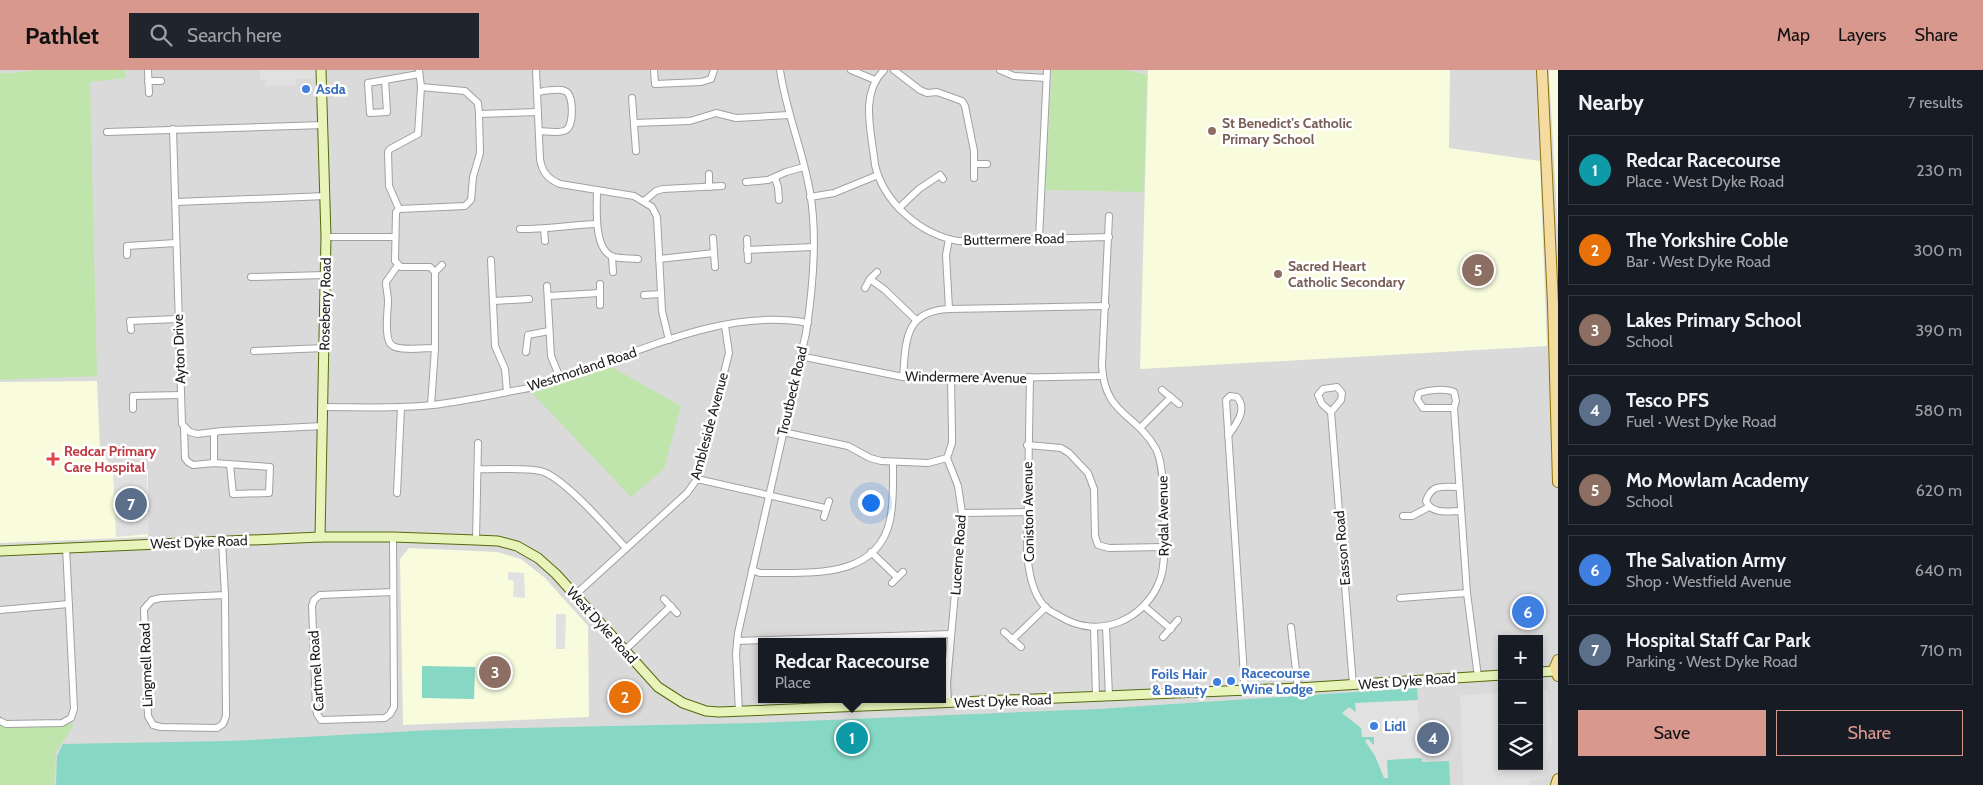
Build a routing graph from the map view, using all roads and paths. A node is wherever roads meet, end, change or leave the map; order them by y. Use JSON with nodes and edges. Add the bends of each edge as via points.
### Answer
{"nodes":[{"id":1,"x":148,"y":70,"type":"edge"},
{"id":2,"x":321,"y":70,"type":"edge"},
{"id":3,"x":536,"y":70,"type":"edge"},
{"id":4,"x":654,"y":70,"type":"edge"},
{"id":5,"x":714,"y":70,"type":"edge"},
{"id":6,"x":780,"y":70,"type":"edge"},
{"id":7,"x":851,"y":70,"type":"edge"},
{"id":8,"x":884,"y":70,"type":"edge"},
{"id":9,"x":894,"y":70,"type":"edge"},
{"id":10,"x":1000,"y":70,"type":"edge"},
{"id":11,"x":1047,"y":70,"type":"edge"},
{"id":12,"x":1542,"y":70,"type":"edge"},
{"id":13,"x":419,"y":72,"type":"edge"},
{"id":14,"x":1046,"y":78,"type":"junction"},
{"id":15,"x":385,"y":80,"type":"junction"},
{"id":16,"x":875,"y":80,"type":"junction"},
{"id":17,"x":148,"y":81,"type":"junction"},
{"id":18,"x":161,"y":81,"type":"dead end"},
{"id":19,"x":421,"y":87,"type":"junction"},
{"id":20,"x":538,"y":92,"type":"junction"},
{"id":21,"x":148,"y":93,"type":"dead end"},
{"id":22,"x":632,"y":98,"type":"dead end"},
{"id":23,"x":538,"y":112,"type":"junction"},
{"id":24,"x":479,"y":114,"type":"junction"},
{"id":25,"x":789,"y":115,"type":"junction"},
{"id":26,"x":634,"y":123,"type":"junction"},
{"id":27,"x":324,"y":125,"type":"junction"},
{"id":28,"x":173,"y":129,"type":"junction"},
{"id":29,"x":539,"y":131,"type":"junction"},
{"id":30,"x":107,"y":132,"type":"dead end"},
{"id":31,"x":636,"y":151,"type":"dead end"},
{"id":32,"x":974,"y":164,"type":"junction"},
{"id":33,"x":987,"y":164,"type":"dead end"},
{"id":34,"x":804,"y":167,"type":"junction"},
{"id":35,"x":709,"y":174,"type":"dead end"},
{"id":36,"x":878,"y":175,"type":"junction"},
{"id":37,"x":775,"y":178,"type":"junction"},
{"id":38,"x":974,"y":178,"type":"dead end"},
{"id":39,"x":943,"y":179,"type":"dead end"},
{"id":40,"x":746,"y":182,"type":"dead end"},
{"id":41,"x":709,"y":186,"type":"junction"},
{"id":42,"x":722,"y":186,"type":"dead end"},
{"id":43,"x":597,"y":191,"type":"junction"},
{"id":44,"x":326,"y":196,"type":"junction"},
{"id":45,"x":810,"y":197,"type":"junction"},
{"id":46,"x":779,"y":200,"type":"dead end"},
{"id":47,"x":644,"y":201,"type":"junction"},
{"id":48,"x":176,"y":202,"type":"junction"},
{"id":49,"x":899,"y":208,"type":"junction"},
{"id":50,"x":399,"y":209,"type":"junction"},
{"id":51,"x":1109,"y":216,"type":"dead end"},
{"id":52,"x":597,"y":224,"type":"junction"},
{"id":53,"x":520,"y":229,"type":"dead end"},
{"id":54,"x":544,"y":229,"type":"junction"},
{"id":55,"x":326,"y":237,"type":"junction"},
{"id":56,"x":394,"y":237,"type":"junction"},
{"id":57,"x":1108,"y":237,"type":"junction"},
{"id":58,"x":713,"y":238,"type":"dead end"},
{"id":59,"x":747,"y":239,"type":"dead end"},
{"id":60,"x":949,"y":239,"type":"junction"},
{"id":61,"x":1039,"y":239,"type":"junction"},
{"id":62,"x":544,"y":241,"type":"dead end"},
{"id":63,"x":176,"y":243,"type":"junction"},
{"id":64,"x":813,"y":247,"type":"junction"},
{"id":65,"x":747,"y":250,"type":"junction"},
{"id":66,"x":714,"y":253,"type":"junction"},
{"id":67,"x":127,"y":255,"type":"dead end"},
{"id":68,"x":612,"y":257,"type":"junction"},
{"id":69,"x":638,"y":259,"type":"dead end"},
{"id":70,"x":491,"y":260,"type":"dead end"},
{"id":71,"x":659,"y":260,"type":"junction"},
{"id":72,"x":748,"y":260,"type":"dead end"},
{"id":73,"x":398,"y":265,"type":"junction"},
{"id":74,"x":442,"y":265,"type":"dead end"},
{"id":75,"x":715,"y":267,"type":"dead end"},
{"id":76,"x":435,"y":272,"type":"junction"},
{"id":77,"x":613,"y":272,"type":"dead end"},
{"id":78,"x":877,"y":272,"type":"dead end"},
{"id":79,"x":325,"y":275,"type":"junction"},
{"id":80,"x":251,"y":277,"type":"dead end"},
{"id":81,"x":870,"y":279,"type":"junction"},
{"id":82,"x":600,"y":284,"type":"dead end"},
{"id":83,"x":547,"y":286,"type":"dead end"},
{"id":84,"x":865,"y":288,"type":"dead end"},
{"id":85,"x":600,"y":293,"type":"junction"},
{"id":86,"x":661,"y":294,"type":"junction"},
{"id":87,"x":644,"y":295,"type":"dead end"},
{"id":88,"x":548,"y":296,"type":"junction"},
{"id":89,"x":529,"y":299,"type":"dead end"},
{"id":90,"x":494,"y":301,"type":"junction"},
{"id":91,"x":600,"y":305,"type":"dead end"},
{"id":92,"x":1106,"y":306,"type":"junction"},
{"id":93,"x":949,"y":309,"type":"junction"},
{"id":94,"x":178,"y":319,"type":"junction"},
{"id":95,"x":916,"y":320,"type":"junction"},
{"id":96,"x":808,"y":323,"type":"junction"},
{"id":97,"x":725,"y":326,"type":"junction"},
{"id":98,"x":131,"y":330,"type":"dead end"},
{"id":99,"x":548,"y":331,"type":"junction"},
{"id":100,"x":669,"y":340,"type":"junction"},
{"id":101,"x":324,"y":348,"type":"junction"},
{"id":102,"x":436,"y":348,"type":"junction"},
{"id":103,"x":254,"y":352,"type":"dead end"},
{"id":104,"x":526,"y":352,"type":"dead end"},
{"id":105,"x":800,"y":356,"type":"junction"},
{"id":106,"x":1103,"y":376,"type":"junction"},
{"id":107,"x":903,"y":377,"type":"junction"},
{"id":108,"x":1030,"y":377,"type":"junction"},
{"id":109,"x":560,"y":378,"type":"junction"},
{"id":110,"x":951,"y":379,"type":"junction"},
{"id":111,"x":1162,"y":390,"type":"dead end"},
{"id":112,"x":507,"y":392,"type":"junction"},
{"id":113,"x":181,"y":395,"type":"junction"},
{"id":114,"x":1171,"y":397,"type":"junction"},
{"id":115,"x":1179,"y":404,"type":"dead end"},
{"id":116,"x":431,"y":405,"type":"junction"},
{"id":117,"x":323,"y":407,"type":"junction"},
{"id":118,"x":400,"y":407,"type":"junction"},
{"id":119,"x":1454,"y":408,"type":"junction"},
{"id":120,"x":133,"y":409,"type":"dead end"},
{"id":121,"x":1331,"y":412,"type":"dead end"},
{"id":122,"x":323,"y":426,"type":"junction"},
{"id":123,"x":184,"y":427,"type":"junction"},
{"id":124,"x":1140,"y":428,"type":"junction"},
{"id":125,"x":214,"y":432,"type":"junction"},
{"id":126,"x":783,"y":432,"type":"junction"},
{"id":127,"x":1228,"y":436,"type":"junction"},
{"id":128,"x":478,"y":443,"type":"dead end"},
{"id":129,"x":1028,"y":446,"type":"junction"},
{"id":130,"x":947,"y":458,"type":"junction"},
{"id":131,"x":893,"y":462,"type":"junction"},
{"id":132,"x":214,"y":464,"type":"junction"},
{"id":133,"x":230,"y":465,"type":"junction"},
{"id":134,"x":478,"y":470,"type":"junction"},
{"id":135,"x":697,"y":480,"type":"junction"},
{"id":136,"x":1558,"y":482,"type":"edge"},
{"id":137,"x":1459,"y":487,"type":"junction"},
{"id":138,"x":397,"y":493,"type":"dead end"},
{"id":139,"x":769,"y":496,"type":"junction"},
{"id":140,"x":829,"y":501,"type":"dead end"},
{"id":141,"x":1429,"y":507,"type":"junction"},
{"id":142,"x":825,"y":508,"type":"junction"},
{"id":143,"x":1461,"y":511,"type":"junction"},
{"id":144,"x":1027,"y":512,"type":"junction"},
{"id":145,"x":962,"y":513,"type":"junction"},
{"id":146,"x":824,"y":516,"type":"dead end"},
{"id":147,"x":1403,"y":516,"type":"dead end"},
{"id":148,"x":394,"y":537,"type":"junction"},
{"id":149,"x":320,"y":538,"type":"junction"},
{"id":150,"x":476,"y":540,"type":"junction"},
{"id":151,"x":222,"y":541,"type":"junction"},
{"id":152,"x":1164,"y":547,"type":"junction"},
{"id":153,"x":66,"y":548,"type":"junction"},
{"id":154,"x":626,"y":548,"type":"junction"},
{"id":155,"x":0,"y":551,"type":"edge"},
{"id":156,"x":871,"y":552,"type":"junction"},
{"id":157,"x":752,"y":570,"type":"junction"},
{"id":158,"x":892,"y":583,"type":"dead end"},
{"id":159,"x":393,"y":592,"type":"junction"},
{"id":160,"x":1467,"y":593,"type":"junction"},
{"id":161,"x":225,"y":595,"type":"junction"},
{"id":162,"x":575,"y":595,"type":"junction"},
{"id":163,"x":1400,"y":598,"type":"dead end"},
{"id":164,"x":664,"y":599,"type":"dead end"},
{"id":165,"x":69,"y":604,"type":"junction"},
{"id":166,"x":671,"y":606,"type":"junction"},
{"id":167,"x":1144,"y":606,"type":"junction"},
{"id":168,"x":1046,"y":607,"type":"junction"},
{"id":169,"x":0,"y":610,"type":"edge"},
{"id":170,"x":677,"y":613,"type":"dead end"},
{"id":171,"x":1178,"y":620,"type":"dead end"},
{"id":172,"x":1106,"y":627,"type":"junction"},
{"id":173,"x":1291,"y":627,"type":"dead end"},
{"id":174,"x":1094,"y":628,"type":"junction"},
{"id":175,"x":1171,"y":629,"type":"junction"},
{"id":176,"x":1004,"y":632,"type":"dead end"},
{"id":177,"x":951,"y":634,"type":"junction"},
{"id":178,"x":1163,"y":637,"type":"dead end"},
{"id":179,"x":829,"y":638,"type":"edge"},
{"id":180,"x":758,"y":640,"type":"edge"},
{"id":181,"x":1012,"y":640,"type":"junction"},
{"id":182,"x":737,"y":641,"type":"junction"},
{"id":183,"x":1021,"y":647,"type":"dead end"},
{"id":184,"x":626,"y":650,"type":"junction"},
{"id":185,"x":1558,"y":660,"type":"edge"},
{"id":186,"x":1543,"y":672,"type":"edge"},
{"id":187,"x":1557,"y":674,"type":"edge"},
{"id":188,"x":1498,"y":675,"type":"edge"},
{"id":189,"x":1478,"y":677,"type":"junction"},
{"id":190,"x":1353,"y":684,"type":"junction"},
{"id":191,"x":1298,"y":688,"type":"junction"},
{"id":192,"x":1245,"y":690,"type":"junction"},
{"id":193,"x":1109,"y":696,"type":"junction"},
{"id":194,"x":1096,"y":697,"type":"junction"},
{"id":195,"x":948,"y":703,"type":"junction"},
{"id":196,"x":739,"y":712,"type":"junction"},
{"id":197,"x":0,"y":720,"type":"edge"},
{"id":198,"x":1558,"y":779,"type":"edge"},
{"id":199,"x":1556,"y":785,"type":"edge"}],
"edges":[{"from":1,"to":17,"type":"street"},
{"from":2,"to":27,"type":"street","name":"Roseberry Road"},
{"from":3,"to":20,"type":"street"},
{"from":4,"to":5,"type":"street","via":[[655,84],[701,82],[712,78]]},
{"from":6,"to":25,"type":"street","name":"Troutbeck Road"},
{"from":7,"to":16,"type":"street"},
{"from":8,"to":16,"type":"street","name":"Buttermere Road"},
{"from":9,"to":32,"type":"street","via":[[920,90],[962,101]]},
{"from":10,"to":14,"type":"street","via":[[1014,76]]},
{"from":11,"to":14,"type":"street"},
{"from":12,"to":136,"type":"main road"},
{"from":13,"to":15,"type":"street"},
{"from":13,"to":19,"type":"street"},
{"from":14,"to":61,"type":"street"},
{"from":15,"to":15,"type":"street","via":[[368,84],[370,113],[387,112]]},
{"from":16,"to":36,"type":"street","name":"Buttermere Road","via":[[869,108]]},
{"from":17,"to":18,"type":"street"},
{"from":17,"to":21,"type":"street"},
{"from":19,"to":24,"type":"street","via":[[465,92],[478,103]]},
{"from":19,"to":50,"type":"street","via":[[418,134],[388,152],[389,186]]},
{"from":20,"to":23,"type":"street"},
{"from":20,"to":29,"type":"street","via":[[563,90],[571,99],[571,126],[568,129]]},
{"from":22,"to":26,"type":"street"},
{"from":23,"to":24,"type":"street"},
{"from":23,"to":29,"type":"street"},
{"from":24,"to":50,"type":"street","via":[[481,146],[468,204]]},
{"from":25,"to":26,"type":"street","via":[[736,118],[716,113],[690,121]]},
{"from":25,"to":34,"type":"street","name":"Troutbeck Road"},
{"from":26,"to":31,"type":"street"},
{"from":27,"to":28,"type":"street"},
{"from":27,"to":44,"type":"street","name":"Roseberry Road"},
{"from":28,"to":30,"type":"street"},
{"from":28,"to":48,"type":"street","name":"Ayton Drive"},
{"from":29,"to":43,"type":"street","via":[[542,167],[551,181]]},
{"from":32,"to":33,"type":"street"},
{"from":32,"to":38,"type":"street"},
{"from":34,"to":37,"type":"street"},
{"from":34,"to":45,"type":"street","name":"Troutbeck Road"},
{"from":35,"to":41,"type":"street"},
{"from":36,"to":45,"type":"street","via":[[834,193]]},
{"from":36,"to":49,"type":"street","name":"Buttermere Road"},
{"from":37,"to":40,"type":"street"},
{"from":37,"to":46,"type":"street"},
{"from":39,"to":49,"type":"street","via":[[940,175],[927,183]]},
{"from":41,"to":42,"type":"street"},
{"from":41,"to":47,"type":"street","via":[[663,189]]},
{"from":43,"to":47,"type":"street","via":[[634,196]]},
{"from":43,"to":52,"type":"street"},
{"from":44,"to":48,"type":"street"},
{"from":44,"to":55,"type":"street","name":"Roseberry Road"},
{"from":45,"to":64,"type":"street","name":"Troutbeck Road"},
{"from":47,"to":71,"type":"street","via":[[657,216]]},
{"from":48,"to":63,"type":"street","name":"Ayton Drive"},
{"from":49,"to":60,"type":"street","name":"Buttermere Road","via":[[919,224]]},
{"from":50,"to":56,"type":"street","via":[[394,217]]},
{"from":51,"to":57,"type":"street","name":"Rydal Avenue"},
{"from":52,"to":54,"type":"street"},
{"from":52,"to":68,"type":"street","via":[[601,242]]},
{"from":53,"to":54,"type":"street"},
{"from":54,"to":62,"type":"street"},
{"from":55,"to":56,"type":"street"},
{"from":55,"to":79,"type":"street","name":"Roseberry Road"},
{"from":56,"to":73,"type":"street"},
{"from":57,"to":61,"type":"street","name":"Buttermere Road"},
{"from":57,"to":92,"type":"street","name":"Rydal Avenue"},
{"from":58,"to":66,"type":"street"},
{"from":59,"to":65,"type":"street"},
{"from":60,"to":61,"type":"street","name":"Buttermere Road"},
{"from":60,"to":93,"type":"street","via":[[946,255]]},
{"from":63,"to":67,"type":"street","via":[[126,246]]},
{"from":63,"to":94,"type":"street","name":"Ayton Drive"},
{"from":64,"to":65,"type":"street"},
{"from":64,"to":96,"type":"street","name":"Troutbeck Road"},
{"from":65,"to":72,"type":"street"},
{"from":66,"to":71,"type":"street"},
{"from":66,"to":75,"type":"street"},
{"from":68,"to":69,"type":"street"},
{"from":68,"to":77,"type":"street"},
{"from":70,"to":90,"type":"street"},
{"from":71,"to":86,"type":"street"},
{"from":73,"to":76,"type":"street","via":[[405,268],[430,267]]},
{"from":73,"to":102,"type":"street","via":[[386,282],[389,342],[400,348]]},
{"from":74,"to":76,"type":"street"},
{"from":76,"to":102,"type":"street"},
{"from":78,"to":81,"type":"street"},
{"from":79,"to":80,"type":"street"},
{"from":79,"to":101,"type":"street","name":"Roseberry Road"},
{"from":81,"to":84,"type":"street"},
{"from":81,"to":95,"type":"street"},
{"from":82,"to":85,"type":"street"},
{"from":83,"to":88,"type":"street"},
{"from":85,"to":88,"type":"street"},
{"from":85,"to":91,"type":"street"},
{"from":86,"to":87,"type":"street"},
{"from":86,"to":100,"type":"street"},
{"from":88,"to":99,"type":"street"},
{"from":89,"to":90,"type":"street"},
{"from":90,"to":112,"type":"street","via":[[495,346],[506,369]]},
{"from":92,"to":93,"type":"street"},
{"from":92,"to":106,"type":"street","name":"Rydal Avenue"},
{"from":93,"to":95,"type":"street","via":[[931,312]]},
{"from":94,"to":98,"type":"street","via":[[130,321]]},
{"from":94,"to":113,"type":"street","name":"Ayton Drive"},
{"from":95,"to":107,"type":"street","via":[[906,337]]},
{"from":96,"to":97,"type":"street","name":"Westmorland Road","via":[[744,320]]},
{"from":96,"to":105,"type":"street","name":"Troutbeck Road"},
{"from":97,"to":100,"type":"street","name":"Westmorland Road","via":[[696,330]]},
{"from":97,"to":135,"type":"street","name":"Ambleside Avenue","via":[[729,353]]},
{"from":99,"to":104,"type":"street","via":[[528,334]]},
{"from":99,"to":109,"type":"street","via":[[551,356]]},
{"from":100,"to":109,"type":"street","name":"Westmorland Road"},
{"from":101,"to":103,"type":"street"},
{"from":101,"to":117,"type":"street","name":"Roseberry Road"},
{"from":102,"to":116,"type":"street"},
{"from":105,"to":107,"type":"street","name":"Windermere Avenue"},
{"from":105,"to":126,"type":"street","name":"Troutbeck Road"},
{"from":106,"to":108,"type":"street","name":"Windermere Avenue"},
{"from":106,"to":124,"type":"street","name":"Rydal Avenue","via":[[1108,396],[1115,406]]},
{"from":107,"to":110,"type":"street","name":"Windermere Avenue"},
{"from":108,"to":110,"type":"street","name":"Windermere Avenue"},
{"from":108,"to":129,"type":"street","name":"Coniston Avenue"},
{"from":109,"to":112,"type":"street","name":"Westmorland Road","via":[[540,386]]},
{"from":110,"to":130,"type":"street","via":[[952,443]]},
{"from":111,"to":114,"type":"street"},
{"from":112,"to":116,"type":"street","name":"Westmorland Road"},
{"from":113,"to":120,"type":"street","via":[[133,396]]},
{"from":113,"to":123,"type":"street","name":"Ayton Drive"},
{"from":114,"to":115,"type":"street"},
{"from":114,"to":124,"type":"street"},
{"from":116,"to":118,"type":"street","name":"Westmorland Road"},
{"from":117,"to":118,"type":"street","name":"Westmorland Road"},
{"from":117,"to":122,"type":"street","name":"Roseberry Road"},
{"from":118,"to":138,"type":"street"},
{"from":119,"to":119,"type":"street","via":[[1454,392],[1449,390],[1425,391],[1416,399],[1423,408]]},
{"from":119,"to":137,"type":"street"},
{"from":121,"to":190,"type":"street","name":"Easson Road"},
{"from":122,"to":125,"type":"street"},
{"from":122,"to":149,"type":"street","name":"Roseberry Road"},
{"from":123,"to":125,"type":"street","via":[[197,434]]},
{"from":123,"to":132,"type":"street","name":"Ayton Drive","via":[[185,458],[188,462],[194,465]]},
{"from":124,"to":152,"type":"street","name":"Rydal Avenue","via":[[1157,450],[1161,464]]},
{"from":125,"to":132,"type":"street"},
{"from":126,"to":131,"type":"street","via":[[834,442],[870,458]]},
{"from":126,"to":139,"type":"street","name":"Troutbeck Road"},
{"from":127,"to":127,"type":"street","via":[[1226,400],[1230,396],[1241,402],[1242,414]]},
{"from":127,"to":192,"type":"street"},
{"from":128,"to":134,"type":"street"},
{"from":129,"to":144,"type":"street","name":"Coniston Avenue"},
{"from":129,"to":152,"type":"street","via":[[1061,448],[1088,473],[1094,489],[1098,544],[1109,548]]},
{"from":130,"to":131,"type":"street","via":[[928,463]]},
{"from":130,"to":145,"type":"street","name":"Lucerne Road","via":[[958,486]]},
{"from":131,"to":156,"type":"street","via":[[889,521],[886,532]]},
{"from":132,"to":133,"type":"street"},
{"from":133,"to":133,"type":"street","via":[[270,467],[269,493],[233,494]]},
{"from":134,"to":150,"type":"street"},
{"from":134,"to":154,"type":"street","via":[[540,471],[552,475]]},
{"from":135,"to":139,"type":"street"},
{"from":135,"to":154,"type":"street","name":"Ambleside Avenue"},
{"from":137,"to":141,"type":"street","via":[[1435,488],[1426,501]]},
{"from":137,"to":143,"type":"street"},
{"from":139,"to":142,"type":"street"},
{"from":139,"to":157,"type":"street","name":"Troutbeck Road"},
{"from":140,"to":142,"type":"street"},
{"from":141,"to":143,"type":"street","via":[[1435,511]]},
{"from":141,"to":147,"type":"street","via":[[1412,516]]},
{"from":142,"to":146,"type":"street"},
{"from":143,"to":160,"type":"street"},
{"from":144,"to":145,"type":"street"},
{"from":144,"to":168,"type":"street","name":"Coniston Avenue","via":[[1029,573]]},
{"from":145,"to":177,"type":"street","name":"Lucerne Road"},
{"from":148,"to":149,"type":"street","name":"West Dyke Road"},
{"from":148,"to":150,"type":"street","name":"West Dyke Road"},
{"from":148,"to":159,"type":"street","name":"Cartmel Road"},
{"from":149,"to":151,"type":"street","name":"West Dyke Road"},
{"from":150,"to":162,"type":"street","name":"West Dyke Road","via":[[517,546],[538,558]]},
{"from":151,"to":153,"type":"street","name":"West Dyke Road"},
{"from":151,"to":161,"type":"street","name":"Lingmell Road"},
{"from":152,"to":167,"type":"street","name":"Rydal Avenue","via":[[1162,577]]},
{"from":153,"to":155,"type":"street","name":"West Dyke Road"},
{"from":153,"to":165,"type":"street"},
{"from":154,"to":162,"type":"street","name":"Ambleside Avenue"},
{"from":156,"to":157,"type":"street","via":[[839,570],[760,573]]},
{"from":156,"to":158,"type":"street","via":[[900,575]]},
{"from":157,"to":182,"type":"street","name":"Troutbeck Road"},
{"from":159,"to":159,"type":"street","name":"Cartmel Road","via":[[394,707],[385,718],[321,720],[316,714],[314,600],[320,595]]},
{"from":160,"to":163,"type":"street"},
{"from":160,"to":189,"type":"street"},
{"from":161,"to":161,"type":"street","name":"Lingmell Road","via":[[161,598],[152,600],[144,609],[148,716],[153,725],[217,728],[223,724],[226,716]]},
{"from":162,"to":184,"type":"street","name":"West Dyke Road"},
{"from":164,"to":166,"type":"street"},
{"from":165,"to":169,"type":"street"},
{"from":165,"to":197,"type":"street","via":[[74,709],[71,718],[62,723],[6,724]]},
{"from":166,"to":170,"type":"street"},
{"from":166,"to":184,"type":"street"},
{"from":167,"to":172,"type":"street","name":"Rydal Avenue","via":[[1132,617]]},
{"from":167,"to":175,"type":"street"},
{"from":168,"to":174,"type":"street","name":"Coniston Avenue","via":[[1069,622]]},
{"from":168,"to":181,"type":"street"},
{"from":171,"to":175,"type":"street"},
{"from":172,"to":174,"type":"street","name":"Coniston Avenue"},
{"from":172,"to":193,"type":"street"},
{"from":173,"to":191,"type":"street"},
{"from":174,"to":194,"type":"street"},
{"from":175,"to":178,"type":"street"},
{"from":176,"to":181,"type":"street"},
{"from":177,"to":179,"type":"street"},
{"from":177,"to":195,"type":"street","name":"Lucerne Road"},
{"from":180,"to":182,"type":"street"},
{"from":181,"to":183,"type":"street"},
{"from":182,"to":196,"type":"street","name":"Troutbeck Road"},
{"from":184,"to":196,"type":"street","name":"West Dyke Road","via":[[658,687],[683,703],[706,711]]},
{"from":185,"to":187,"type":"main road"},
{"from":186,"to":187,"type":"street"},
{"from":188,"to":189,"type":"street","name":"West Dyke Road"},
{"from":189,"to":190,"type":"street","name":"West Dyke Road"},
{"from":190,"to":191,"type":"street","name":"West Dyke Road"},
{"from":191,"to":192,"type":"street","name":"West Dyke Road"},
{"from":192,"to":193,"type":"street","name":"West Dyke Road"},
{"from":193,"to":194,"type":"street","name":"West Dyke Road"},
{"from":194,"to":195,"type":"street","name":"West Dyke Road"},
{"from":195,"to":196,"type":"street","name":"West Dyke Road"},
{"from":198,"to":199,"type":"main road"}]}
